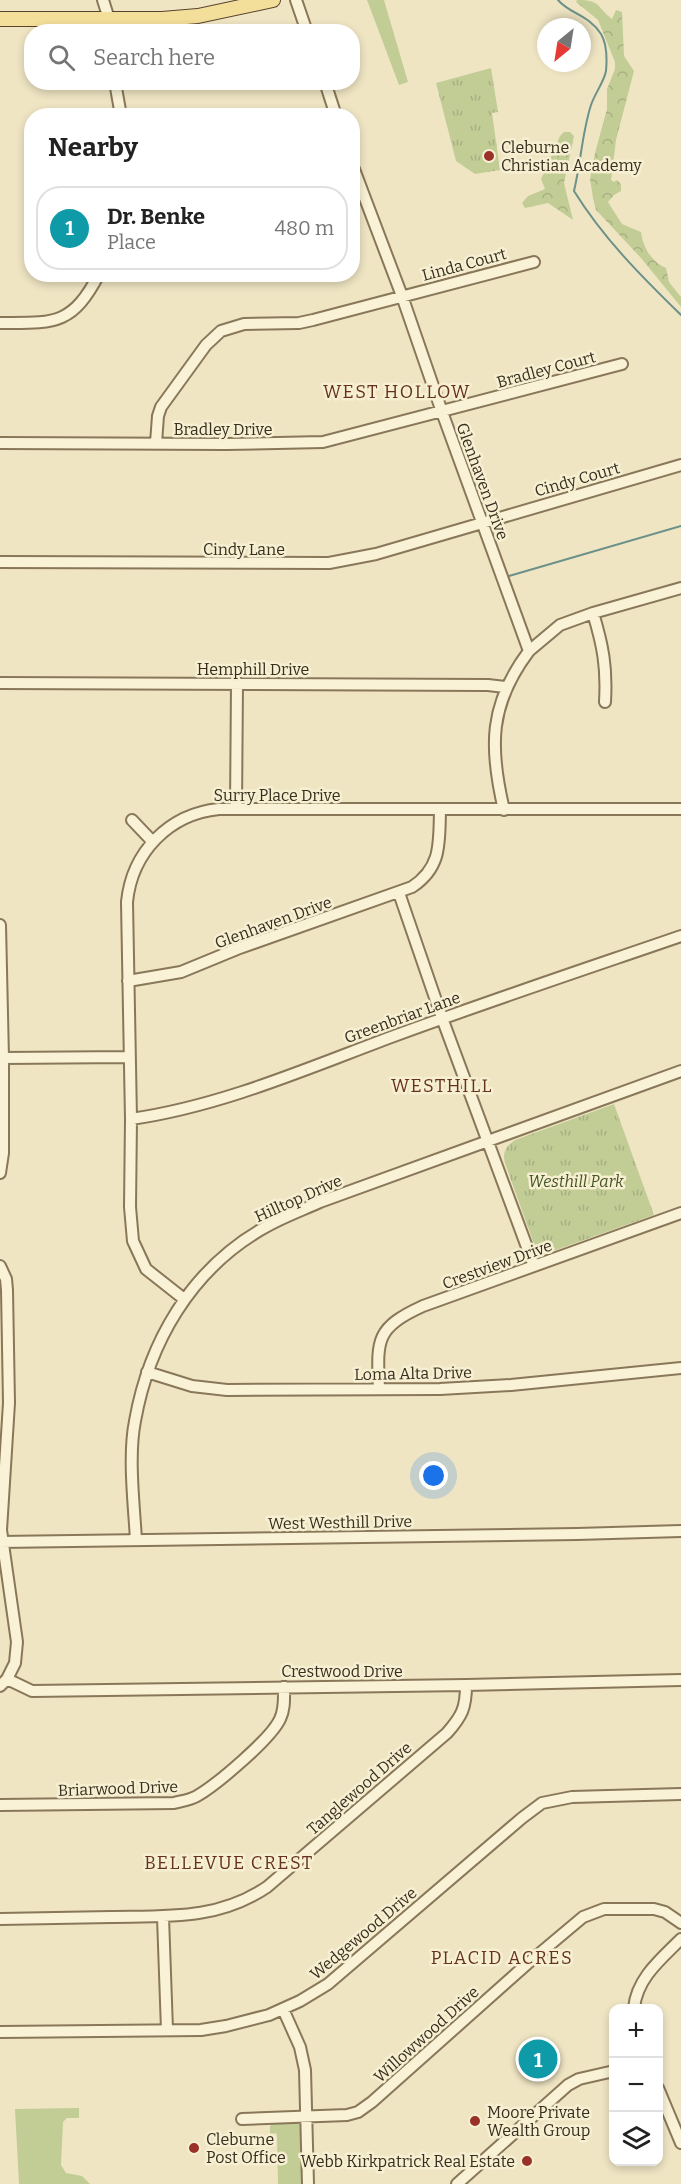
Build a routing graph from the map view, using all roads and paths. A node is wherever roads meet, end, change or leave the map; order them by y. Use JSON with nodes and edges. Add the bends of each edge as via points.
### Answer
{"nodes":[{"id":1,"x":104,"y":0,"type":"edge"},
{"id":2,"x":273,"y":0,"type":"edge"},
{"id":3,"x":296,"y":0,"type":"edge"},
{"id":4,"x":0,"y":19,"type":"edge"},
{"id":5,"x":92,"y":24,"type":"edge"},
{"id":6,"x":111,"y":24,"type":"edge"},
{"id":7,"x":121,"y":24,"type":"edge"},
{"id":8,"x":304,"y":24,"type":"edge"},
{"id":9,"x":116,"y":90,"type":"edge"},
{"id":10,"x":327,"y":90,"type":"edge"},
{"id":11,"x":120,"y":108,"type":"edge"},
{"id":12,"x":333,"y":108,"type":"edge"},
{"id":13,"x":360,"y":193,"type":"edge"},
{"id":14,"x":534,"y":262,"type":"dead end"},
{"id":15,"x":95,"y":282,"type":"edge"},
{"id":16,"x":402,"y":296,"type":"junction"},
{"id":17,"x":0,"y":323,"type":"edge"},
{"id":18,"x":622,"y":364,"type":"dead end"},
{"id":19,"x":442,"y":412,"type":"junction"},
{"id":20,"x":0,"y":443,"type":"edge"},
{"id":21,"x":156,"y":443,"type":"junction"},
{"id":22,"x":681,"y":465,"type":"edge"},
{"id":23,"x":482,"y":522,"type":"junction"},
{"id":24,"x":0,"y":562,"type":"edge"},
{"id":25,"x":681,"y":588,"type":"edge"},
{"id":26,"x":593,"y":613,"type":"junction"},
{"id":27,"x":529,"y":651,"type":"junction"},
{"id":28,"x":0,"y":683,"type":"edge"},
{"id":29,"x":237,"y":684,"type":"junction"},
{"id":30,"x":506,"y":687,"type":"junction"},
{"id":31,"x":605,"y":702,"type":"dead end"},
{"id":32,"x":236,"y":808,"type":"junction"},
{"id":33,"x":681,"y":809,"type":"edge"},
{"id":34,"x":440,"y":810,"type":"junction"},
{"id":35,"x":504,"y":810,"type":"junction"},
{"id":36,"x":132,"y":820,"type":"dead end"},
{"id":37,"x":152,"y":841,"type":"junction"},
{"id":38,"x":399,"y":893,"type":"junction"},
{"id":39,"x":0,"y":925,"type":"edge"},
{"id":40,"x":681,"y":936,"type":"edge"},
{"id":41,"x":128,"y":981,"type":"junction"},
{"id":42,"x":442,"y":1018,"type":"junction"},
{"id":43,"x":129,"y":1057,"type":"junction"},
{"id":44,"x":3,"y":1058,"type":"junction"},
{"id":45,"x":681,"y":1071,"type":"edge"},
{"id":46,"x":131,"y":1119,"type":"junction"},
{"id":47,"x":490,"y":1142,"type":"junction"},
{"id":48,"x":0,"y":1173,"type":"edge"},
{"id":49,"x":681,"y":1213,"type":"edge"},
{"id":50,"x":0,"y":1266,"type":"edge"},
{"id":51,"x":534,"y":1266,"type":"junction"},
{"id":52,"x":184,"y":1299,"type":"junction"},
{"id":53,"x":681,"y":1368,"type":"edge"},
{"id":54,"x":147,"y":1372,"type":"junction"},
{"id":55,"x":379,"y":1389,"type":"junction"},
{"id":56,"x":5,"y":1403,"type":"edge"},
{"id":57,"x":681,"y":1531,"type":"edge"},
{"id":58,"x":136,"y":1540,"type":"junction"},
{"id":59,"x":1,"y":1542,"type":"edge"},
{"id":60,"x":681,"y":1680,"type":"edge"},
{"id":61,"x":4,"y":1682,"type":"edge"},
{"id":62,"x":466,"y":1685,"type":"junction"},
{"id":63,"x":284,"y":1687,"type":"junction"},
{"id":64,"x":681,"y":1794,"type":"edge"},
{"id":65,"x":0,"y":1805,"type":"edge"},
{"id":66,"x":163,"y":1917,"type":"junction"},
{"id":67,"x":0,"y":1919,"type":"edge"},
{"id":68,"x":681,"y":1923,"type":"edge"},
{"id":69,"x":681,"y":1939,"type":"edge"},
{"id":70,"x":635,"y":2004,"type":"edge"},
{"id":71,"x":283,"y":2009,"type":"junction"},
{"id":72,"x":0,"y":2031,"type":"edge"},
{"id":73,"x":167,"y":2031,"type":"junction"},
{"id":74,"x":609,"y":2072,"type":"edge"},
{"id":75,"x":663,"y":2100,"type":"edge"},
{"id":76,"x":307,"y":2118,"type":"junction"},
{"id":77,"x":242,"y":2119,"type":"dead end"},
{"id":78,"x":681,"y":2143,"type":"edge"},
{"id":79,"x":308,"y":2184,"type":"edge"},
{"id":80,"x":457,"y":2184,"type":"edge"}],
"edges":[{"from":1,"to":6,"type":"street"},
{"from":2,"to":7,"type":"main road","via":[[198,16]]},
{"from":3,"to":8,"type":"street"},
{"from":4,"to":5,"type":"main road"},
{"from":9,"to":11,"type":"street"},
{"from":10,"to":12,"type":"street"},
{"from":13,"to":16,"type":"street","name":"Glenhaven Drive"},
{"from":14,"to":16,"type":"street","name":"Linda Court"},
{"from":15,"to":17,"type":"street","via":[[88,296],[66,316],[46,322]]},
{"from":16,"to":19,"type":"street","name":"Glenhaven Drive"},
{"from":16,"to":21,"type":"street","name":"Linda Court","via":[[299,323],[244,324],[221,331],[206,345],[161,407]]},
{"from":18,"to":19,"type":"street","name":"Bradley Court"},
{"from":19,"to":21,"type":"street","name":"Bradley Drive","via":[[314,443]]},
{"from":19,"to":23,"type":"street","name":"Glenhaven Drive"},
{"from":20,"to":21,"type":"street","name":"Bradley Drive"},
{"from":22,"to":23,"type":"street","name":"Cindy Court"},
{"from":23,"to":24,"type":"street","name":"Cindy Lane","via":[[376,554],[329,563]]},
{"from":23,"to":27,"type":"street","name":"Glenhaven Drive"},
{"from":25,"to":26,"type":"street"},
{"from":26,"to":27,"type":"street","via":[[561,625]]},
{"from":26,"to":31,"type":"street","via":[[605,664]]},
{"from":27,"to":30,"type":"street"},
{"from":28,"to":29,"type":"street","name":"Hemphill Drive"},
{"from":29,"to":30,"type":"street","name":"Hemphill Drive"},
{"from":29,"to":32,"type":"street"},
{"from":30,"to":35,"type":"street","via":[[497,713],[495,742]]},
{"from":32,"to":34,"type":"street","name":"Surry Place Drive"},
{"from":32,"to":37,"type":"street","name":"Surry Place Drive","via":[[202,811],[182,818]]},
{"from":33,"to":35,"type":"street","name":"Surry Place Drive"},
{"from":34,"to":35,"type":"street","name":"Surry Place Drive"},
{"from":34,"to":38,"type":"street","name":"Glenhaven Drive","via":[[435,862],[424,879]]},
{"from":36,"to":37,"type":"street"},
{"from":37,"to":41,"type":"street","name":"Surry Place Drive","via":[[128,886]]},
{"from":38,"to":41,"type":"street","name":"Glenhaven Drive","via":[[181,972]]},
{"from":38,"to":42,"type":"street"},
{"from":39,"to":44,"type":"street"},
{"from":40,"to":42,"type":"street","name":"Greenbriar Lane"},
{"from":41,"to":43,"type":"street","name":"Surry Place Drive"},
{"from":42,"to":46,"type":"street","name":"Greenbriar Lane","via":[[233,1095],[169,1114]]},
{"from":42,"to":47,"type":"street"},
{"from":43,"to":44,"type":"street"},
{"from":43,"to":46,"type":"street","name":"Surry Place Drive"},
{"from":44,"to":48,"type":"street"},
{"from":45,"to":47,"type":"street","name":"Hilltop Drive"},
{"from":46,"to":52,"type":"street","name":"Surry Place Drive","via":[[133,1241],[146,1269]]},
{"from":47,"to":51,"type":"street"},
{"from":47,"to":52,"type":"street","name":"Hilltop Drive","via":[[320,1202],[262,1228],[211,1267]]},
{"from":49,"to":51,"type":"street","name":"Crestview Drive"},
{"from":50,"to":56,"type":"street","via":[[7,1290]]},
{"from":51,"to":55,"type":"street","name":"Crestview Drive","via":[[401,1316],[387,1328],[380,1341]]},
{"from":52,"to":54,"type":"street","name":"Hilltop Drive"},
{"from":53,"to":55,"type":"street","name":"Loma Alta Drive","via":[[511,1385]]},
{"from":54,"to":55,"type":"street","name":"Loma Alta Drive","via":[[218,1390]]},
{"from":54,"to":58,"type":"street","name":"Hilltop Drive","via":[[134,1430]]},
{"from":56,"to":59,"type":"street"},
{"from":57,"to":58,"type":"street","name":"West Westhill Drive"},
{"from":58,"to":59,"type":"street","name":"West Westhill Drive"},
{"from":59,"to":61,"type":"street","via":[[17,1642],[15,1663]]},
{"from":60,"to":62,"type":"street","name":"Crestwood Drive"},
{"from":61,"to":63,"type":"street","name":"Crestwood Drive","via":[[32,1691]]},
{"from":62,"to":63,"type":"street","name":"Crestwood Drive"},
{"from":62,"to":66,"type":"street","name":"Tanglewood Drive","via":[[466,1704],[447,1733],[267,1887],[222,1909]]},
{"from":63,"to":65,"type":"street","name":"Briarwood Drive","via":[[279,1721],[264,1740],[195,1797],[174,1803]]},
{"from":64,"to":71,"type":"street","name":"Wedgewood Drive","via":[[572,1797],[542,1803],[341,1974]]},
{"from":66,"to":67,"type":"street","name":"Tanglewood Drive"},
{"from":66,"to":73,"type":"street"},
{"from":68,"to":76,"type":"street","name":"Willowwood Drive","via":[[654,1909],[604,1910],[584,1917],[372,2102],[347,2115]]},
{"from":69,"to":70,"type":"street","via":[[646,1976]]},
{"from":71,"to":73,"type":"street","name":"Wedgewood Drive","via":[[226,2026]]},
{"from":71,"to":76,"type":"street","via":[[303,2058]]},
{"from":72,"to":73,"type":"street","name":"Wedgewood Drive"},
{"from":74,"to":80,"type":"street","via":[[568,2085]]},
{"from":75,"to":78,"type":"street"},
{"from":76,"to":77,"type":"street","name":"Willowwood Drive"},
{"from":76,"to":79,"type":"street"}]}
